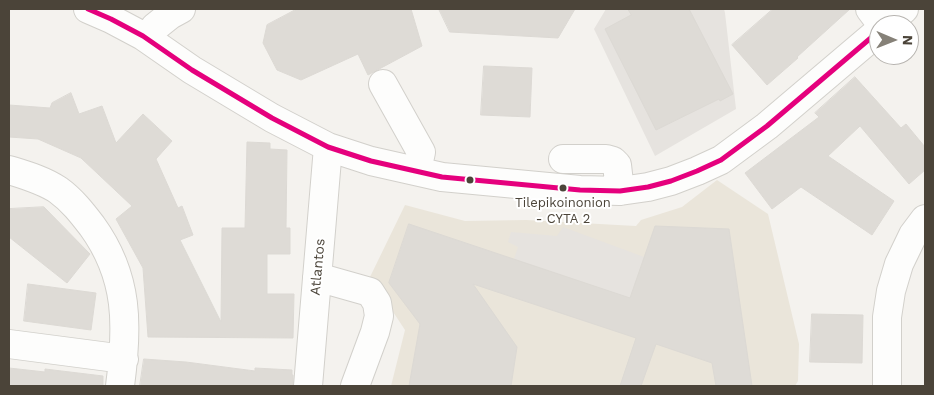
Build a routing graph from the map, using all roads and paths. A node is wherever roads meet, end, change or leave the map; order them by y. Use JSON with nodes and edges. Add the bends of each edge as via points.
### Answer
{"nodes":[{"id":1,"x":88,"y":9,"type":"edge"},
{"id":2,"x":181,"y":9,"type":"edge"},
{"id":3,"x":155,"y":27,"type":"dead end"},
{"id":4,"x":869,"y":39,"type":"edge"},
{"id":5,"x":383,"y":84,"type":"dead end"},
{"id":6,"x":328,"y":147,"type":"junction"},
{"id":7,"x":563,"y":159,"type":"dead end"},
{"id":8,"x":9,"y":170,"type":"edge"},
{"id":9,"x":417,"y":172,"type":"junction"},
{"id":10,"x":620,"y":191,"type":"junction"},
{"id":11,"x":925,"y":219,"type":"edge"},
{"id":12,"x":317,"y":276,"type":"junction"},
{"id":13,"x":9,"y":344,"type":"edge"},
{"id":14,"x":124,"y":359,"type":"junction"},
{"id":15,"x":120,"y":386,"type":"edge"},
{"id":16,"x":308,"y":386,"type":"edge"},
{"id":17,"x":355,"y":386,"type":"edge"},
{"id":18,"x":887,"y":386,"type":"edge"}],
"edges":[{"from":1,"to":6,"type":"street","via":[[143,36],[272,118]]},
{"from":2,"to":3,"type":"street"},
{"from":4,"to":10,"type":"street","via":[[767,126],[721,160],[671,181]]},
{"from":5,"to":9,"type":"street","via":[[421,152]]},
{"from":6,"to":9,"type":"street"},
{"from":6,"to":12,"type":"street","name":"Atlantos"},
{"from":7,"to":10,"type":"street","via":[[613,161],[617,166]]},
{"from":8,"to":14,"type":"street","via":[[58,190],[80,209],[100,238],[122,293],[126,325]]},
{"from":9,"to":10,"type":"street","via":[[580,190]]},
{"from":11,"to":18,"type":"street","via":[[899,264],[891,291],[887,317]]},
{"from":12,"to":16,"type":"street","name":"Atlantos"},
{"from":12,"to":17,"type":"street","via":[[370,292],[377,302],[379,316],[375,332]]},
{"from":13,"to":14,"type":"street"},
{"from":14,"to":15,"type":"street"}]}
